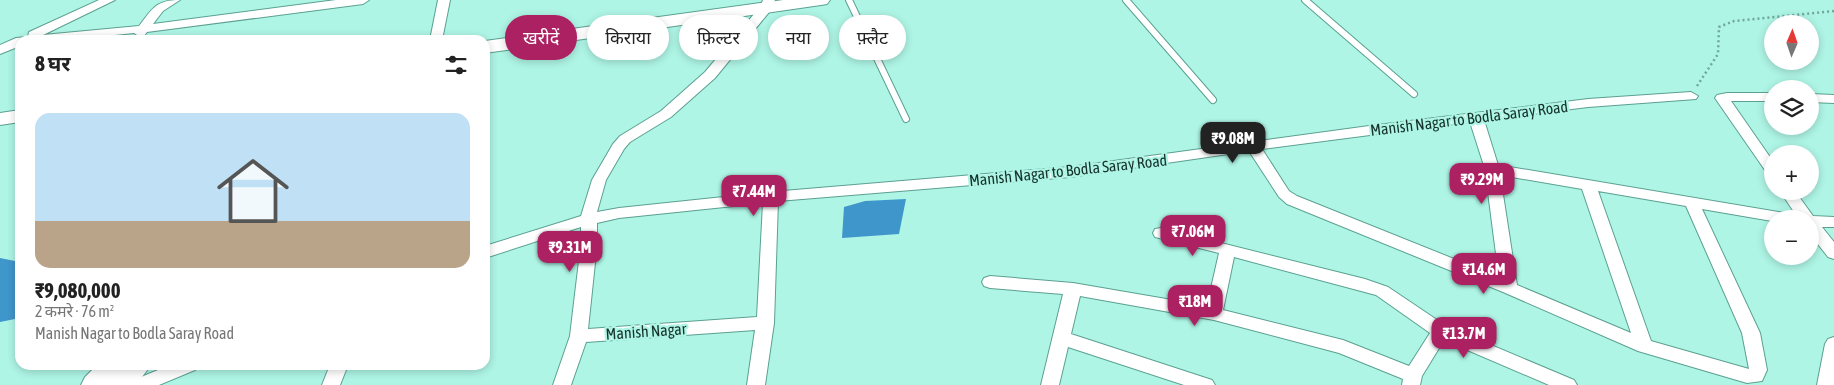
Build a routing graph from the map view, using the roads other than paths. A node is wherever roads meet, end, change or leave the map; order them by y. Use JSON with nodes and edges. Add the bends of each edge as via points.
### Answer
{"nodes":[{"id":1,"x":109,"y":0,"type":"edge"},
{"id":2,"x":174,"y":0,"type":"edge"},
{"id":3,"x":363,"y":0,"type":"edge"},
{"id":4,"x":444,"y":0,"type":"edge"},
{"id":5,"x":748,"y":0,"type":"edge"},
{"id":6,"x":821,"y":0,"type":"edge"},
{"id":7,"x":849,"y":0,"type":"edge"},
{"id":8,"x":1126,"y":0,"type":"edge"},
{"id":9,"x":1305,"y":0,"type":"edge"},
{"id":10,"x":767,"y":4,"type":"edge"},
{"id":11,"x":142,"y":29,"type":"junction"},
{"id":12,"x":34,"y":35,"type":"edge"},
{"id":13,"x":80,"y":35,"type":"edge"},
{"id":14,"x":138,"y":35,"type":"edge"},
{"id":15,"x":437,"y":35,"type":"edge"},
{"id":16,"x":490,"y":39,"type":"edge"},
{"id":17,"x":15,"y":44,"type":"edge"},
{"id":18,"x":490,"y":46,"type":"edge"},
{"id":19,"x":0,"y":50,"type":"edge"},
{"id":20,"x":1414,"y":94,"type":"dead end"},
{"id":21,"x":1691,"y":96,"type":"road end"},
{"id":22,"x":1764,"y":97,"type":"edge"},
{"id":23,"x":1819,"y":98,"type":"edge"},
{"id":24,"x":1834,"y":98,"type":"edge"},
{"id":25,"x":1214,"y":100,"type":"dead end"},
{"id":26,"x":15,"y":106,"type":"edge"},
{"id":27,"x":0,"y":108,"type":"edge"},
{"id":28,"x":15,"y":117,"type":"edge"},
{"id":29,"x":1476,"y":118,"type":"junction"},
{"id":30,"x":906,"y":119,"type":"dead end"},
{"id":31,"x":0,"y":120,"type":"edge"},
{"id":32,"x":1252,"y":146,"type":"junction"},
{"id":33,"x":1764,"y":158,"type":"edge"},
{"id":34,"x":1492,"y":169,"type":"junction"},
{"id":35,"x":1588,"y":185,"type":"junction"},
{"id":36,"x":771,"y":197,"type":"junction"},
{"id":37,"x":1692,"y":203,"type":"junction"},
{"id":38,"x":589,"y":215,"type":"junction"},
{"id":39,"x":1764,"y":215,"type":"edge"},
{"id":40,"x":1819,"y":222,"type":"edge"},
{"id":41,"x":1834,"y":222,"type":"edge"},
{"id":42,"x":1161,"y":233,"type":"dead end"},
{"id":43,"x":1819,"y":234,"type":"edge"},
{"id":44,"x":490,"y":250,"type":"edge"},
{"id":45,"x":1233,"y":251,"type":"junction"},
{"id":46,"x":1834,"y":253,"type":"edge"},
{"id":47,"x":990,"y":282,"type":"dead end"},
{"id":48,"x":1509,"y":288,"type":"junction"},
{"id":49,"x":1073,"y":289,"type":"junction"},
{"id":50,"x":1214,"y":314,"type":"junction"},
{"id":51,"x":765,"y":323,"type":"junction"},
{"id":52,"x":1440,"y":331,"type":"junction"},
{"id":53,"x":579,"y":336,"type":"junction"},
{"id":54,"x":1061,"y":338,"type":"junction"},
{"id":55,"x":1834,"y":344,"type":"edge"},
{"id":56,"x":1644,"y":346,"type":"junction"},
{"id":57,"x":109,"y":370,"type":"edge"},
{"id":58,"x":133,"y":370,"type":"edge"},
{"id":59,"x":177,"y":370,"type":"edge"},
{"id":60,"x":337,"y":370,"type":"edge"},
{"id":61,"x":1412,"y":380,"type":"edge"},
{"id":62,"x":1558,"y":384,"type":"edge"},
{"id":63,"x":95,"y":385,"type":"edge"},
{"id":64,"x":119,"y":385,"type":"edge"},
{"id":65,"x":140,"y":385,"type":"edge"},
{"id":66,"x":331,"y":385,"type":"edge"},
{"id":67,"x":562,"y":385,"type":"edge"},
{"id":68,"x":756,"y":385,"type":"edge"},
{"id":69,"x":1050,"y":385,"type":"edge"},
{"id":70,"x":1206,"y":385,"type":"edge"},
{"id":71,"x":1826,"y":385,"type":"edge"}],
"edges":[{"from":1,"to":12,"type":"street"},
{"from":2,"to":11,"type":"street","via":[[159,8]]},
{"from":3,"to":11,"type":"street"},
{"from":4,"to":15,"type":"street"},
{"from":5,"to":16,"type":"main road"},
{"from":6,"to":10,"type":"main road"},
{"from":7,"to":30,"type":"lane"},
{"from":8,"to":25,"type":"lane"},
{"from":9,"to":20,"type":"lane"},
{"from":10,"to":18,"type":"main road"},
{"from":10,"to":38,"type":"street","via":[[710,75],[666,114],[625,139],[618,147],[599,180]]},
{"from":11,"to":13,"type":"street"},
{"from":11,"to":14,"type":"street"},
{"from":17,"to":19,"type":"street"},
{"from":21,"to":29,"type":"street","name":"Manish Nagar to Bodla Saray Road","via":[[1588,104]]},
{"from":22,"to":33,"type":"street","via":[[1722,98]]},
{"from":23,"to":24,"type":"street"},
{"from":26,"to":27,"type":"main road"},
{"from":28,"to":31,"type":"main road"},
{"from":29,"to":32,"type":"street","name":"Manish Nagar to Bodla Saray Road"},
{"from":29,"to":34,"type":"street"},
{"from":32,"to":36,"type":"street","name":"Manish Nagar to Bodla Saray Road","via":[[1070,172]]},
{"from":32,"to":48,"type":"street","via":[[1284,194],[1292,200]]},
{"from":34,"to":35,"type":"street"},
{"from":34,"to":48,"type":"street"},
{"from":35,"to":37,"type":"street"},
{"from":35,"to":56,"type":"street"},
{"from":36,"to":38,"type":"street","name":"Manish Nagar to Bodla Saray Road"},
{"from":36,"to":51,"type":"street"},
{"from":37,"to":39,"type":"street"},
{"from":37,"to":56,"type":"street","via":[[1751,333],[1758,370],[1756,376]]},
{"from":38,"to":44,"type":"street","name":"Manish Nagar to Bodla Saray Road"},
{"from":38,"to":53,"type":"street"},
{"from":40,"to":41,"type":"street"},
{"from":42,"to":45,"type":"street"},
{"from":43,"to":46,"type":"street"},
{"from":45,"to":50,"type":"street","via":[[1227,252]]},
{"from":45,"to":52,"type":"street","via":[[1382,291]]},
{"from":47,"to":49,"type":"street"},
{"from":48,"to":56,"type":"street"},
{"from":49,"to":50,"type":"street"},
{"from":49,"to":54,"type":"street"},
{"from":50,"to":61,"type":"street","via":[[1343,347]]},
{"from":51,"to":53,"type":"street","name":"Manish Nagar"},
{"from":51,"to":68,"type":"street"},
{"from":52,"to":61,"type":"street"},
{"from":52,"to":62,"type":"street"},
{"from":53,"to":67,"type":"street"},
{"from":54,"to":69,"type":"street"},
{"from":54,"to":70,"type":"street"},
{"from":55,"to":71,"type":"street"},
{"from":57,"to":63,"type":"main road"},
{"from":58,"to":64,"type":"main road"},
{"from":59,"to":65,"type":"street"},
{"from":60,"to":66,"type":"street"}]}
